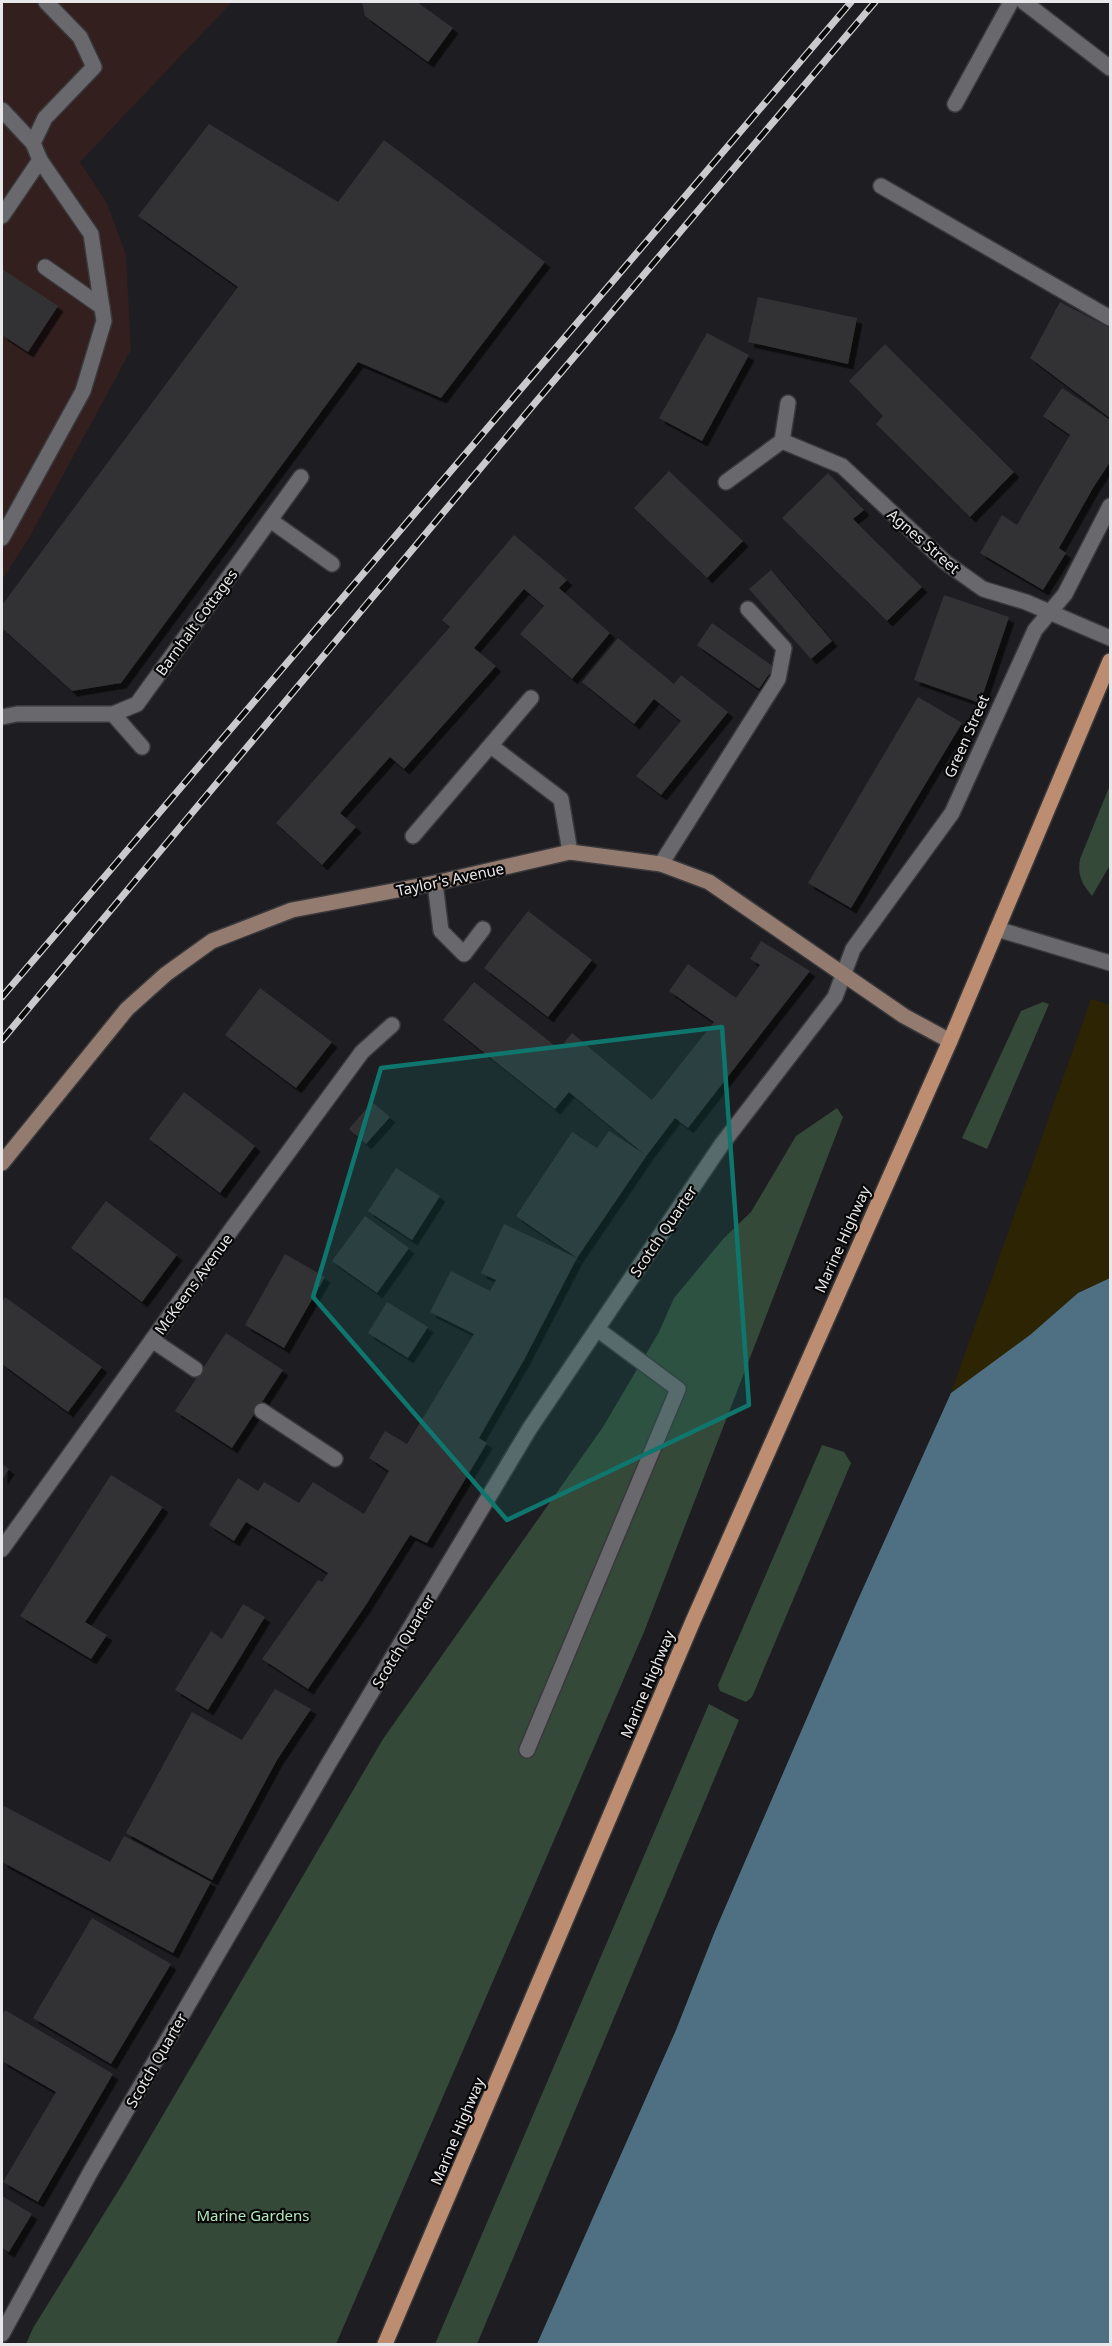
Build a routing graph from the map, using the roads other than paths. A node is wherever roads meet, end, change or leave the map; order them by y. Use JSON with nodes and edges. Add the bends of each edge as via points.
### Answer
{"nodes":[{"id":1,"x":46,"y":2,"type":"edge"},
{"id":2,"x":1011,"y":2,"type":"edge"},
{"id":3,"x":1024,"y":2,"type":"edge"},
{"id":4,"x":1110,"y":68,"type":"edge"},
{"id":5,"x":955,"y":104,"type":"dead end"},
{"id":6,"x":2,"y":110,"type":"edge"},
{"id":7,"x":33,"y":143,"type":"junction"},
{"id":8,"x":40,"y":160,"type":"junction"},
{"id":9,"x":881,"y":186,"type":"dead end"},
{"id":10,"x":2,"y":216,"type":"edge"},
{"id":11,"x":45,"y":267,"type":"dead end"},
{"id":12,"x":102,"y":307,"type":"junction"},
{"id":13,"x":1110,"y":318,"type":"edge"},
{"id":14,"x":788,"y":403,"type":"dead end"},
{"id":15,"x":782,"y":441,"type":"junction"},
{"id":16,"x":301,"y":477,"type":"dead end"},
{"id":17,"x":726,"y":482,"type":"dead end"},
{"id":18,"x":1110,"y":506,"type":"edge"},
{"id":19,"x":270,"y":520,"type":"junction"},
{"id":20,"x":3,"y":533,"type":"edge"},
{"id":21,"x":332,"y":564,"type":"dead end"},
{"id":22,"x":748,"y":609,"type":"dead end"},
{"id":23,"x":1050,"y":612,"type":"junction"},
{"id":24,"x":1110,"y":638,"type":"edge"},
{"id":25,"x":1110,"y":661,"type":"edge"},
{"id":26,"x":531,"y":698,"type":"dead end"},
{"id":27,"x":113,"y":714,"type":"junction"},
{"id":28,"x":2,"y":717,"type":"edge"},
{"id":29,"x":491,"y":746,"type":"junction"},
{"id":30,"x":142,"y":747,"type":"dead end"},
{"id":31,"x":413,"y":836,"type":"dead end"},
{"id":32,"x":570,"y":852,"type":"junction"},
{"id":33,"x":661,"y":864,"type":"junction"},
{"id":34,"x":435,"y":883,"type":"junction"},
{"id":35,"x":483,"y":929,"type":"dead end"},
{"id":36,"x":997,"y":929,"type":"junction"},
{"id":37,"x":1110,"y":963,"type":"edge"},
{"id":38,"x":844,"y":974,"type":"junction"},
{"id":39,"x":392,"y":1025,"type":"dead end"},
{"id":40,"x":950,"y":1041,"type":"junction"},
{"id":41,"x":2,"y":1163,"type":"edge"},
{"id":42,"x":597,"y":1329,"type":"junction"},
{"id":43,"x":152,"y":1340,"type":"junction"},
{"id":44,"x":195,"y":1369,"type":"dead end"},
{"id":45,"x":262,"y":1412,"type":"dead end"},
{"id":46,"x":334,"y":1459,"type":"dead end"},
{"id":47,"x":2,"y":1549,"type":"edge"},
{"id":48,"x":527,"y":1750,"type":"dead end"},
{"id":49,"x":5,"y":2317,"type":"edge"},
{"id":50,"x":2,"y":2334,"type":"edge"},
{"id":51,"x":385,"y":2344,"type":"edge"}],
"edges":[{"from":1,"to":7,"type":"street","via":[[80,37],[94,68],[45,118]]},
{"from":2,"to":5,"type":"street"},
{"from":3,"to":4,"type":"street"},
{"from":6,"to":7,"type":"street"},
{"from":7,"to":8,"type":"street"},
{"from":8,"to":10,"type":"street"},
{"from":8,"to":12,"type":"street","via":[[91,234]]},
{"from":9,"to":13,"type":"street"},
{"from":11,"to":12,"type":"street"},
{"from":12,"to":20,"type":"street","via":[[104,321],[83,391]]},
{"from":14,"to":15,"type":"street"},
{"from":15,"to":17,"type":"street"},
{"from":15,"to":23,"type":"street","name":"Agnes Street","via":[[842,466],[945,562],[983,589]]},
{"from":16,"to":19,"type":"street","name":"Barnhalt Cottages"},
{"from":18,"to":23,"type":"street","name":"Green Street","via":[[1065,594]]},
{"from":19,"to":21,"type":"street"},
{"from":19,"to":27,"type":"street","name":"Barnhalt Cottages","via":[[136,704]]},
{"from":22,"to":33,"type":"street","via":[[784,648],[778,679]]},
{"from":23,"to":24,"type":"street","name":"Agnes Street"},
{"from":23,"to":38,"type":"street","name":"Green Street","via":[[1025,649],[952,813],[853,949]]},
{"from":25,"to":36,"type":"main road"},
{"from":26,"to":29,"type":"street"},
{"from":27,"to":28,"type":"street","name":"Barnhalt Cottages"},
{"from":27,"to":30,"type":"street"},
{"from":29,"to":31,"type":"street"},
{"from":29,"to":32,"type":"street","via":[[561,799]]},
{"from":32,"to":33,"type":"street","name":"Taylor's Avenue"},
{"from":32,"to":34,"type":"street","name":"Taylor's Avenue"},
{"from":33,"to":38,"type":"street","name":"Taylor's Avenue","via":[[710,882]]},
{"from":34,"to":35,"type":"street","via":[[441,931],[464,954]]},
{"from":34,"to":41,"type":"street","name":"Taylor's Avenue","via":[[292,910],[212,941],[127,1009]]},
{"from":36,"to":37,"type":"street"},
{"from":36,"to":40,"type":"main road"},
{"from":38,"to":40,"type":"street","name":"Taylor's Avenue","via":[[904,1016]]},
{"from":38,"to":42,"type":"street","name":"Scotch Quarter","via":[[835,997],[722,1144]]},
{"from":39,"to":43,"type":"street","name":"McKeens Avenue","via":[[362,1052]]},
{"from":40,"to":51,"type":"main road","name":"Marine Highway","via":[[693,1621]]},
{"from":42,"to":48,"type":"street","via":[[678,1389]]},
{"from":42,"to":49,"type":"street","name":"Scotch Quarter","via":[[530,1428],[329,1762]]},
{"from":43,"to":44,"type":"street"},
{"from":43,"to":47,"type":"street","name":"McKeens Avenue"},
{"from":45,"to":46,"type":"street"},
{"from":49,"to":50,"type":"street","name":"Scotch Quarter"}]}
